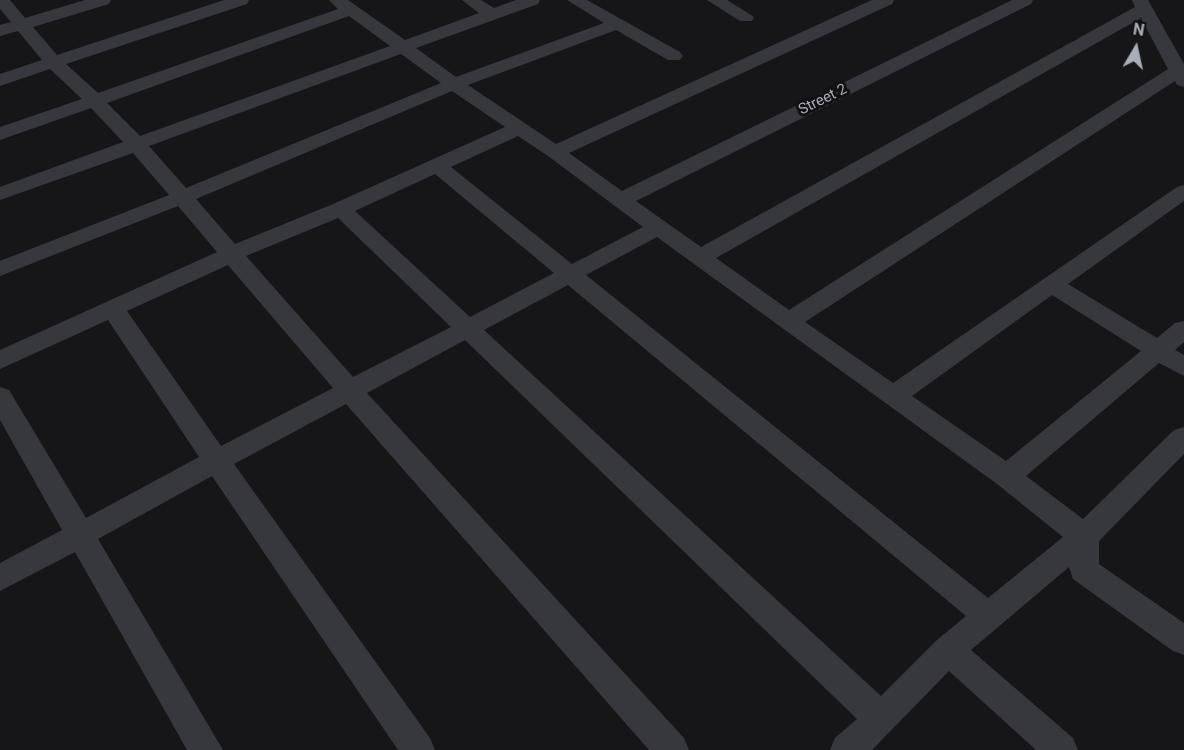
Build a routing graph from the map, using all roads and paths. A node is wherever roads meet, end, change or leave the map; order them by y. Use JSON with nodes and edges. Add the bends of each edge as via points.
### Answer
{"nodes":[{"id":1,"x":1,"y":0,"type":"edge"},
{"id":2,"x":103,"y":0,"type":"edge"},
{"id":3,"x":241,"y":0,"type":"edge"},
{"id":4,"x":470,"y":0,"type":"edge"},
{"id":5,"x":532,"y":0,"type":"edge"},
{"id":6,"x":575,"y":0,"type":"edge"},
{"id":7,"x":715,"y":0,"type":"edge"},
{"id":8,"x":886,"y":0,"type":"edge"},
{"id":9,"x":1025,"y":0,"type":"edge"},
{"id":10,"x":1142,"y":4,"type":"edge"},
{"id":11,"x":344,"y":5,"type":"edge"},
{"id":12,"x":493,"y":15,"type":"junction"},
{"id":13,"x":746,"y":17,"type":"dead end"},
{"id":14,"x":618,"y":24,"type":"junction"},
{"id":15,"x":10,"y":28,"type":"edge"},
{"id":16,"x":404,"y":46,"type":"junction"},
{"id":17,"x":674,"y":56,"type":"dead end"},
{"id":18,"x":53,"y":62,"type":"junction"},
{"id":19,"x":1181,"y":76,"type":"edge"},
{"id":20,"x":0,"y":80,"type":"edge"},
{"id":21,"x":454,"y":84,"type":"junction"},
{"id":22,"x":94,"y":100,"type":"junction"},
{"id":23,"x":520,"y":128,"type":"junction"},
{"id":24,"x":0,"y":134,"type":"edge"},
{"id":25,"x":136,"y":144,"type":"junction"},
{"id":26,"x":555,"y":152,"type":"junction"},
{"id":27,"x":436,"y":165,"type":"junction"},
{"id":28,"x":1184,"y":191,"type":"edge"},
{"id":29,"x":0,"y":194,"type":"edge"},
{"id":30,"x":180,"y":198,"type":"junction"},
{"id":31,"x":620,"y":200,"type":"junction"},
{"id":32,"x":341,"y":209,"type":"junction"},
{"id":33,"x":658,"y":228,"type":"junction"},
{"id":34,"x":232,"y":254,"type":"junction"},
{"id":35,"x":699,"y":258,"type":"junction"},
{"id":36,"x":0,"y":269,"type":"edge"},
{"id":37,"x":569,"y":274,"type":"junction"},
{"id":38,"x":1053,"y":285,"type":"junction"},
{"id":39,"x":113,"y":309,"type":"junction"},
{"id":40,"x":788,"y":322,"type":"junction"},
{"id":41,"x":468,"y":328,"type":"junction"},
{"id":42,"x":1184,"y":329,"type":"edge"},
{"id":43,"x":1156,"y":350,"type":"junction"},
{"id":44,"x":0,"y":360,"type":"edge"},
{"id":45,"x":1184,"y":367,"type":"edge"},
{"id":46,"x":350,"y":391,"type":"junction"},
{"id":47,"x":893,"y":396,"type":"junction"},
{"id":48,"x":0,"y":397,"type":"edge"},
{"id":49,"x":1184,"y":437,"type":"edge"},
{"id":50,"x":216,"y":461,"type":"junction"},
{"id":51,"x":1007,"y":476,"type":"junction"},
{"id":52,"x":81,"y":534,"type":"junction"},
{"id":53,"x":1084,"y":537,"type":"junction"},
{"id":54,"x":0,"y":578,"type":"edge"},
{"id":55,"x":987,"y":615,"type":"junction"},
{"id":56,"x":1184,"y":641,"type":"edge"},
{"id":57,"x":948,"y":650,"type":"junction"},
{"id":58,"x":882,"y":719,"type":"junction"},
{"id":59,"x":206,"y":750,"type":"edge"},
{"id":60,"x":418,"y":750,"type":"edge"},
{"id":61,"x":672,"y":750,"type":"edge"},
{"id":62,"x":847,"y":750,"type":"edge"},
{"id":63,"x":1061,"y":750,"type":"edge"}],
"edges":[{"from":1,"to":15,"type":"street"},
{"from":2,"to":15,"type":"street"},
{"from":3,"to":18,"type":"street"},
{"from":4,"to":12,"type":"street"},
{"from":5,"to":12,"type":"street"},
{"from":6,"to":14,"type":"street"},
{"from":7,"to":13,"type":"street"},
{"from":8,"to":26,"type":"street"},
{"from":9,"to":31,"type":"street","name":"Street 2"},
{"from":10,"to":19,"type":"street"},
{"from":10,"to":35,"type":"street"},
{"from":11,"to":16,"type":"street"},
{"from":11,"to":22,"type":"street"},
{"from":12,"to":16,"type":"street"},
{"from":14,"to":17,"type":"street"},
{"from":14,"to":21,"type":"street"},
{"from":15,"to":18,"type":"street"},
{"from":16,"to":21,"type":"street"},
{"from":16,"to":25,"type":"street"},
{"from":18,"to":20,"type":"street"},
{"from":18,"to":22,"type":"street"},
{"from":19,"to":40,"type":"street"},
{"from":21,"to":23,"type":"street"},
{"from":21,"to":30,"type":"street"},
{"from":22,"to":24,"type":"street"},
{"from":22,"to":25,"type":"street"},
{"from":23,"to":26,"type":"street"},
{"from":23,"to":27,"type":"street"},
{"from":25,"to":29,"type":"street"},
{"from":25,"to":30,"type":"street"},
{"from":26,"to":31,"type":"street"},
{"from":27,"to":32,"type":"street"},
{"from":27,"to":37,"type":"street"},
{"from":28,"to":38,"type":"street"},
{"from":30,"to":34,"type":"street"},
{"from":30,"to":36,"type":"street"},
{"from":31,"to":33,"type":"street"},
{"from":32,"to":34,"type":"street"},
{"from":32,"to":41,"type":"street"},
{"from":33,"to":35,"type":"street"},
{"from":33,"to":37,"type":"street"},
{"from":34,"to":39,"type":"street"},
{"from":34,"to":46,"type":"street"},
{"from":35,"to":40,"type":"street"},
{"from":37,"to":41,"type":"street"},
{"from":37,"to":55,"type":"street"},
{"from":38,"to":43,"type":"street"},
{"from":38,"to":47,"type":"street"},
{"from":39,"to":44,"type":"street"},
{"from":39,"to":50,"type":"street"},
{"from":40,"to":47,"type":"street"},
{"from":41,"to":46,"type":"street"},
{"from":41,"to":58,"type":"street"},
{"from":42,"to":43,"type":"street"},
{"from":43,"to":45,"type":"street"},
{"from":43,"to":51,"type":"street"},
{"from":46,"to":50,"type":"street"},
{"from":46,"to":61,"type":"street"},
{"from":47,"to":51,"type":"street"},
{"from":48,"to":52,"type":"street"},
{"from":49,"to":53,"type":"street"},
{"from":50,"to":52,"type":"street"},
{"from":50,"to":60,"type":"street"},
{"from":51,"to":53,"type":"street"},
{"from":52,"to":54,"type":"street"},
{"from":52,"to":59,"type":"street"},
{"from":53,"to":55,"type":"street"},
{"from":53,"to":56,"type":"street","via":[[1084,570]]},
{"from":55,"to":57,"type":"street"},
{"from":57,"to":58,"type":"street"},
{"from":57,"to":63,"type":"street"},
{"from":58,"to":62,"type":"street"}]}
